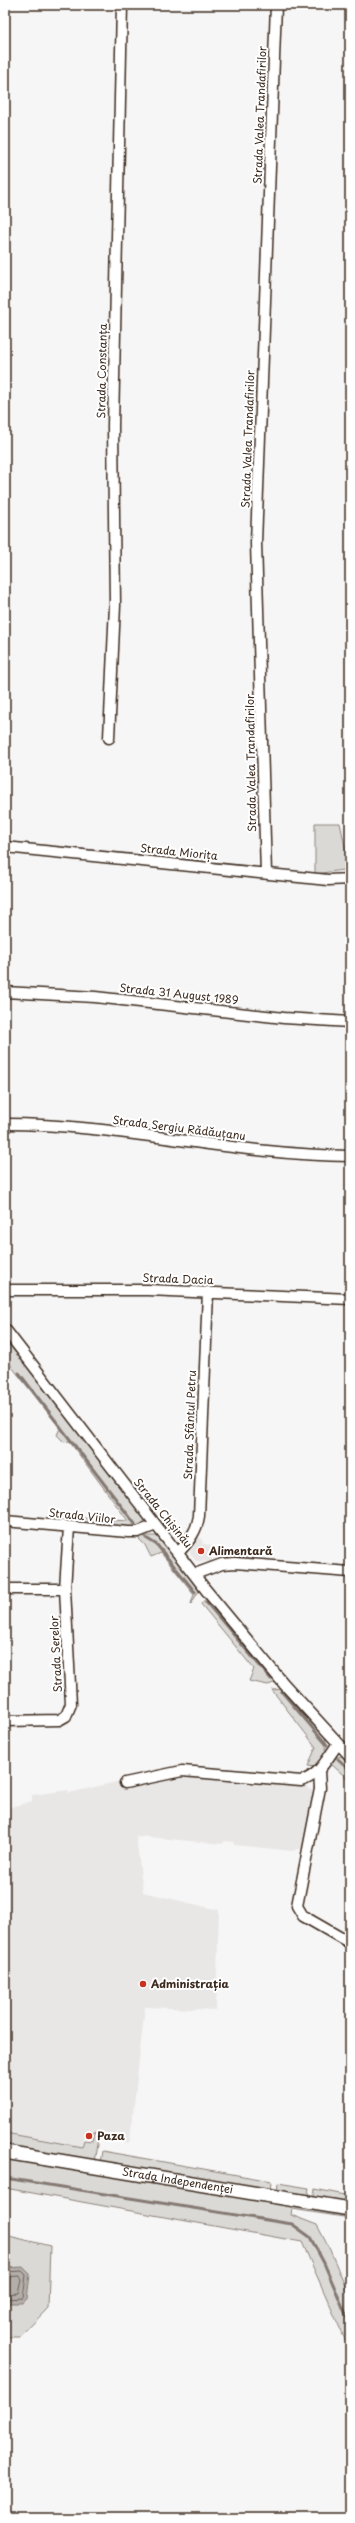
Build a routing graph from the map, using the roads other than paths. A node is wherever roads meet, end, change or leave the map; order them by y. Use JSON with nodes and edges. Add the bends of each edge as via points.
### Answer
{"nodes":[{"id":1,"x":122,"y":5,"type":"edge"},
{"id":2,"x":276,"y":5,"type":"edge"},
{"id":3,"x":109,"y":738,"type":"dead end"},
{"id":4,"x":5,"y":847,"type":"edge"},
{"id":5,"x":266,"y":873,"type":"junction"},
{"id":6,"x":350,"y":879,"type":"edge"},
{"id":7,"x":5,"y":992,"type":"edge"},
{"id":8,"x":350,"y":1022,"type":"edge"},
{"id":9,"x":5,"y":1124,"type":"edge"},
{"id":10,"x":350,"y":1156,"type":"edge"},
{"id":11,"x":5,"y":1290,"type":"edge"},
{"id":12,"x":208,"y":1292,"type":"junction"},
{"id":13,"x":350,"y":1299,"type":"edge"},
{"id":14,"x":5,"y":1329,"type":"edge"},
{"id":15,"x":5,"y":1521,"type":"edge"},
{"id":16,"x":156,"y":1525,"type":"junction"},
{"id":17,"x":69,"y":1526,"type":"junction"},
{"id":18,"x":179,"y":1552,"type":"junction"},
{"id":19,"x":350,"y":1572,"type":"edge"},
{"id":20,"x":196,"y":1574,"type":"junction"},
{"id":21,"x":5,"y":1589,"type":"edge"},
{"id":22,"x":65,"y":1589,"type":"junction"},
{"id":23,"x":5,"y":1721,"type":"edge"},
{"id":24,"x":337,"y":1745,"type":"junction"},
{"id":25,"x":350,"y":1756,"type":"edge"},
{"id":26,"x":319,"y":1771,"type":"junction"},
{"id":27,"x":125,"y":1783,"type":"dead end"},
{"id":28,"x":350,"y":1943,"type":"edge"},
{"id":29,"x":5,"y":2152,"type":"edge"},
{"id":30,"x":350,"y":2209,"type":"edge"}],
"edges":[{"from":1,"to":3,"type":"street","name":"Strada Constanța","via":[[113,426],[115,605]]},
{"from":2,"to":5,"type":"street","name":"Strada Valea Trandafirilor","via":[[256,543]]},
{"from":4,"to":5,"type":"street","name":"Strada Miorița"},
{"from":5,"to":6,"type":"street","name":"Strada Miorița","via":[[328,880]]},
{"from":7,"to":8,"type":"street","name":"Strada 31 August 1989","via":[[95,997],[284,1018]]},
{"from":9,"to":10,"type":"street","name":"Strada Sergiu Rădăuțanu","via":[[46,1124],[230,1147]]},
{"from":11,"to":12,"type":"street","name":"Strada Dacia"},
{"from":12,"to":13,"type":"street","name":"Strada Dacia"},
{"from":12,"to":18,"type":"street","name":"Strada Sfântul Petru","via":[[199,1516],[192,1536]]},
{"from":14,"to":16,"type":"street","name":"Strada Chișinău"},
{"from":15,"to":17,"type":"street","name":"Strada Viilor"},
{"from":16,"to":17,"type":"street","name":"Strada Viilor","via":[[138,1532]]},
{"from":16,"to":18,"type":"street","name":"Strada Chișinău"},
{"from":17,"to":22,"type":"street","name":"Strada Serelor"},
{"from":18,"to":20,"type":"street","name":"Strada Chișinău"},
{"from":19,"to":20,"type":"street","via":[[235,1562]]},
{"from":20,"to":24,"type":"street","name":"Strada Chișinău","via":[[284,1684]]},
{"from":21,"to":22,"type":"street"},
{"from":22,"to":23,"type":"street","name":"Strada Serelor","via":[[71,1704],[69,1711],[59,1720]]},
{"from":24,"to":25,"type":"street","name":"Strada Chișinău"},
{"from":24,"to":26,"type":"street"},
{"from":26,"to":27,"type":"street","via":[[301,1781],[182,1771]]},
{"from":26,"to":28,"type":"street","via":[[320,1788],[297,1906],[299,1912]]},
{"from":29,"to":30,"type":"main road","name":"Strada Independenței"}]}
